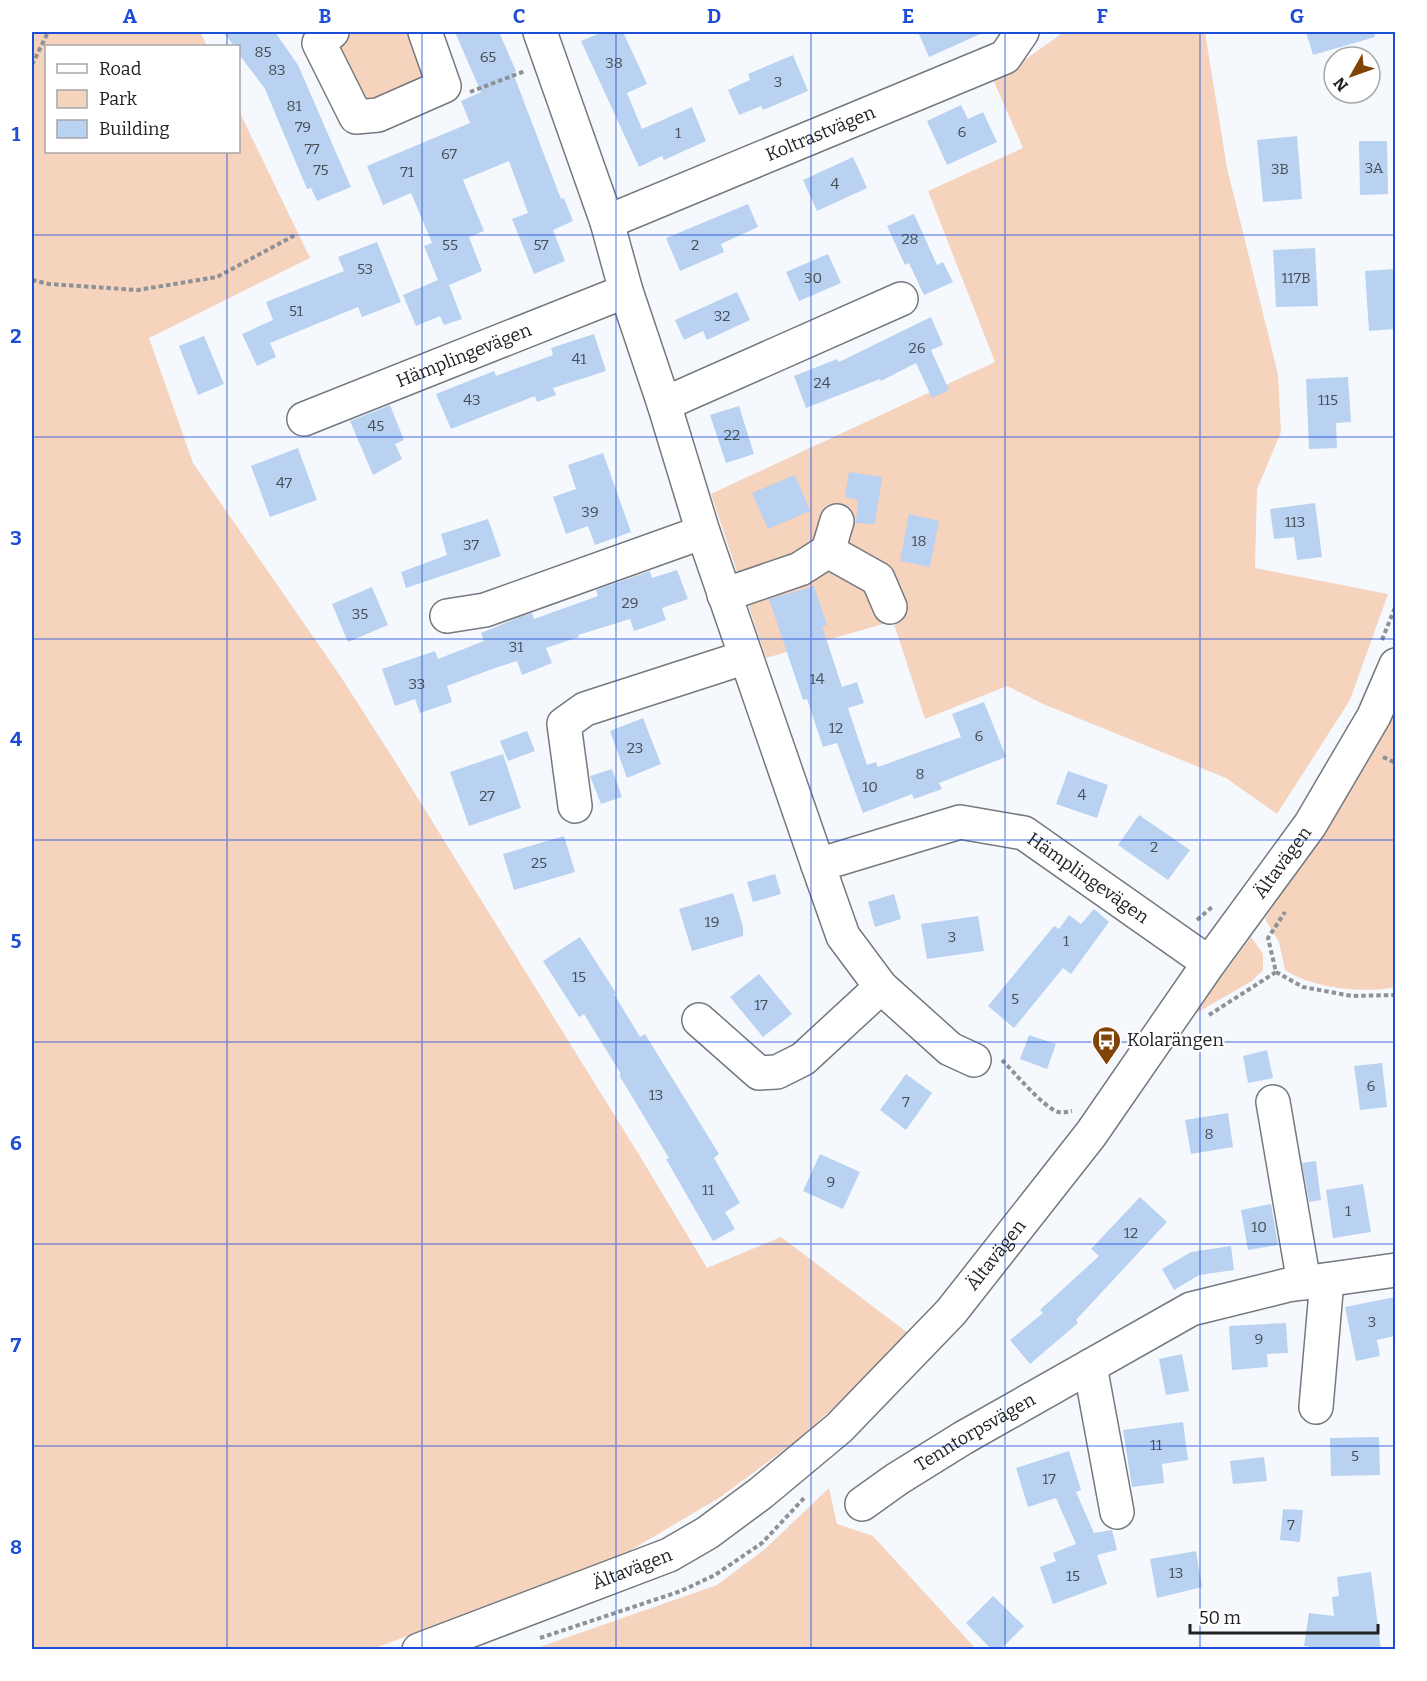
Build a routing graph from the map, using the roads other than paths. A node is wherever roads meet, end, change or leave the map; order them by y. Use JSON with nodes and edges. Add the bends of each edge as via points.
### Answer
{"nodes":[{"id":1,"x":425,"y":32,"type":"edge"},
{"id":2,"x":1022,"y":32,"type":"edge"},
{"id":3,"x":320,"y":35,"type":"edge"},
{"id":4,"x":545,"y":46,"type":"edge"},
{"id":5,"x":607,"y":222,"type":"junction"},
{"id":6,"x":626,"y":291,"type":"junction"},
{"id":7,"x":901,"y":299,"type":"dead end"},
{"id":8,"x":664,"y":404,"type":"junction"},
{"id":9,"x":304,"y":419,"type":"dead end"},
{"id":10,"x":703,"y":532,"type":"junction"},
{"id":11,"x":724,"y":596,"type":"junction"},
{"id":12,"x":890,"y":607,"type":"dead end"},
{"id":13,"x":447,"y":616,"type":"dead end"},
{"id":14,"x":746,"y":657,"type":"junction"},
{"id":15,"x":1395,"y":665,"type":"edge"},
{"id":16,"x":575,"y":806,"type":"dead end"},
{"id":17,"x":819,"y":865,"type":"junction"},
{"id":18,"x":1209,"y":963,"type":"junction"},
{"id":19,"x":881,"y":987,"type":"junction"},
{"id":20,"x":699,"y":1020,"type":"dead end"},
{"id":21,"x":974,"y":1060,"type":"road end"},
{"id":22,"x":1274,"y":1101,"type":"dead end"},
{"id":23,"x":1395,"y":1270,"type":"edge"},
{"id":24,"x":1315,"y":1281,"type":"junction"},
{"id":25,"x":1090,"y":1366,"type":"junction"},
{"id":26,"x":1316,"y":1407,"type":"dead end"},
{"id":27,"x":862,"y":1504,"type":"dead end"},
{"id":28,"x":1117,"y":1512,"type":"dead end"},
{"id":29,"x":419,"y":1650,"type":"edge"}],
"edges":[{"from":1,"to":3,"type":"street","via":[[444,86],[378,115],[356,117]]},
{"from":2,"to":5,"type":"street","name":"Koltrastvägen","via":[[1005,57]]},
{"from":4,"to":5,"type":"street"},
{"from":5,"to":6,"type":"street"},
{"from":6,"to":8,"type":"street"},
{"from":6,"to":9,"type":"street","name":"Hämplingevägen"},
{"from":7,"to":8,"type":"street"},
{"from":8,"to":10,"type":"street"},
{"from":10,"to":11,"type":"street"},
{"from":10,"to":13,"type":"street","via":[[485,610]]},
{"from":11,"to":12,"type":"street","via":[[800,569],[833,536],[878,579]]},
{"from":11,"to":14,"type":"street"},
{"from":14,"to":16,"type":"street","via":[[585,709],[564,724]]},
{"from":14,"to":17,"type":"street"},
{"from":15,"to":18,"type":"street","name":"Ältavägen","via":[[1374,716],[1310,825]]},
{"from":17,"to":18,"type":"street","name":"Hämplingevägen","via":[[960,822],[1024,833]]},
{"from":17,"to":19,"type":"street","via":[[843,936]]},
{"from":18,"to":29,"type":"street","name":"Ältavägen","via":[[1091,1134],[951,1312],[839,1428],[761,1493],[669,1555]]},
{"from":19,"to":20,"type":"street","via":[[803,1059],[777,1072],[759,1072]]},
{"from":19,"to":21,"type":"street","via":[[950,1049]]},
{"from":22,"to":24,"type":"street"},
{"from":23,"to":24,"type":"street","name":"Tenntorpsvägen"},
{"from":24,"to":25,"type":"street","name":"Tenntorpsvägen","via":[[1191,1309]]},
{"from":24,"to":26,"type":"street"},
{"from":25,"to":27,"type":"street","name":"Tenntorpsvägen","via":[[963,1438]]},
{"from":25,"to":28,"type":"street"}]}
